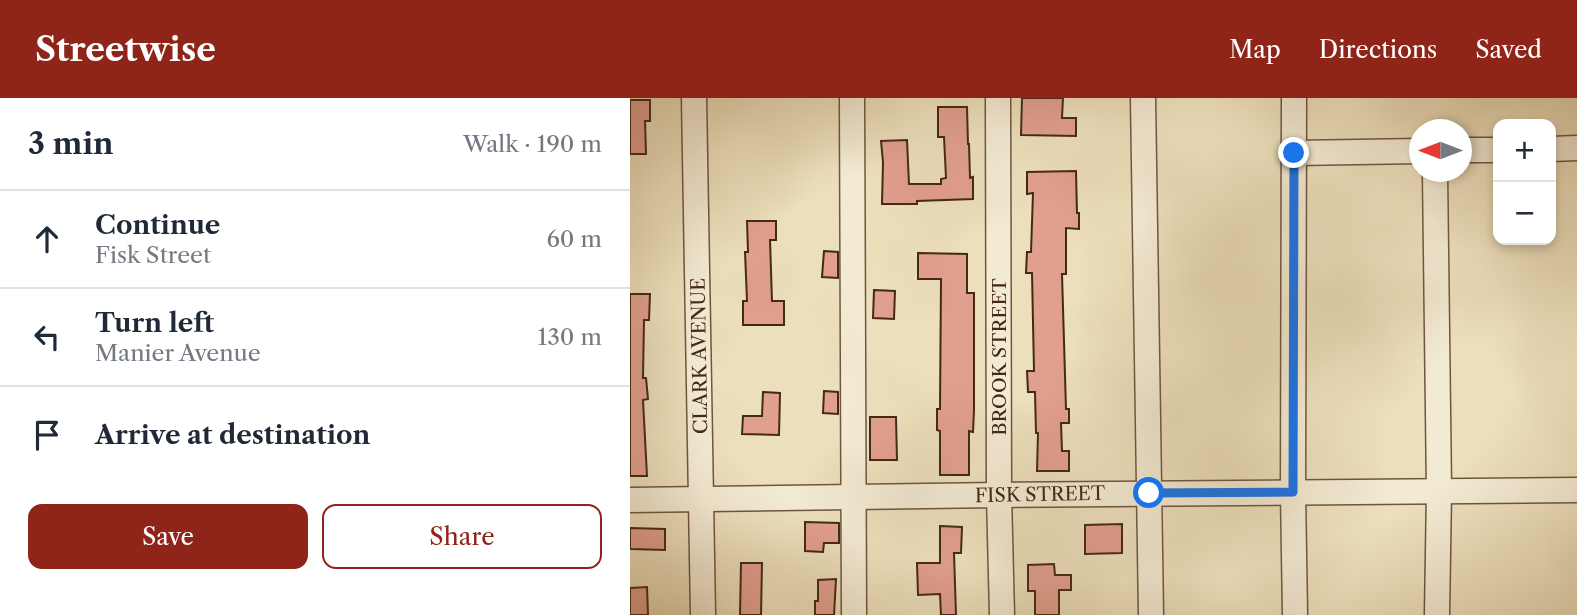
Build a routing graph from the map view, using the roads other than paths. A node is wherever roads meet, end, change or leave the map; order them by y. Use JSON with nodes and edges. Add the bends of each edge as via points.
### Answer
{"nodes":[{"id":1,"x":694,"y":98,"type":"edge"},
{"id":2,"x":852,"y":98,"type":"edge"},
{"id":3,"x":998,"y":98,"type":"edge"},
{"id":4,"x":1143,"y":98,"type":"edge"},
{"id":5,"x":1294,"y":98,"type":"edge"},
{"id":6,"x":1577,"y":148,"type":"edge"},
{"id":7,"x":1556,"y":149,"type":"edge"},
{"id":8,"x":1472,"y":150,"type":"edge"},
{"id":9,"x":1493,"y":150,"type":"edge"},
{"id":10,"x":1409,"y":151,"type":"edge"},
{"id":11,"x":1294,"y":153,"type":"junction"},
{"id":12,"x":1435,"y":182,"type":"edge"},
{"id":13,"x":1577,"y":490,"type":"edge"},
{"id":14,"x":1439,"y":491,"type":"junction"},
{"id":15,"x":1293,"y":492,"type":"junction"},
{"id":16,"x":1149,"y":493,"type":"junction"},
{"id":17,"x":999,"y":495,"type":"junction"},
{"id":18,"x":854,"y":497,"type":"junction"},
{"id":19,"x":702,"y":499,"type":"junction"},
{"id":20,"x":630,"y":500,"type":"edge"},
{"id":21,"x":703,"y":615,"type":"edge"},
{"id":22,"x":854,"y":615,"type":"edge"},
{"id":23,"x":1002,"y":615,"type":"edge"},
{"id":24,"x":1151,"y":615,"type":"edge"},
{"id":25,"x":1295,"y":615,"type":"edge"},
{"id":26,"x":1437,"y":615,"type":"edge"}],
"edges":[{"from":1,"to":19,"type":"street","name":"CLARK AVENUE"},
{"from":2,"to":18,"type":"street"},
{"from":3,"to":17,"type":"street","name":"BROOK STREET"},
{"from":4,"to":16,"type":"street"},
{"from":5,"to":11,"type":"street"},
{"from":6,"to":7,"type":"street"},
{"from":8,"to":9,"type":"street"},
{"from":10,"to":11,"type":"street"},
{"from":11,"to":15,"type":"street"},
{"from":12,"to":14,"type":"street"},
{"from":13,"to":14,"type":"street","name":"FISK STREET"},
{"from":14,"to":15,"type":"street","name":"FISK STREET"},
{"from":14,"to":26,"type":"street"},
{"from":15,"to":16,"type":"street","name":"FISK STREET"},
{"from":15,"to":25,"type":"street"},
{"from":16,"to":17,"type":"street","name":"FISK STREET"},
{"from":16,"to":24,"type":"street"},
{"from":17,"to":18,"type":"street","name":"FISK STREET"},
{"from":17,"to":23,"type":"street","name":"BROOK STREET"},
{"from":18,"to":19,"type":"street","name":"FISK STREET"},
{"from":18,"to":22,"type":"street"},
{"from":19,"to":20,"type":"street","name":"FISK STREET"},
{"from":19,"to":21,"type":"street","name":"CLARK AVENUE"}]}
